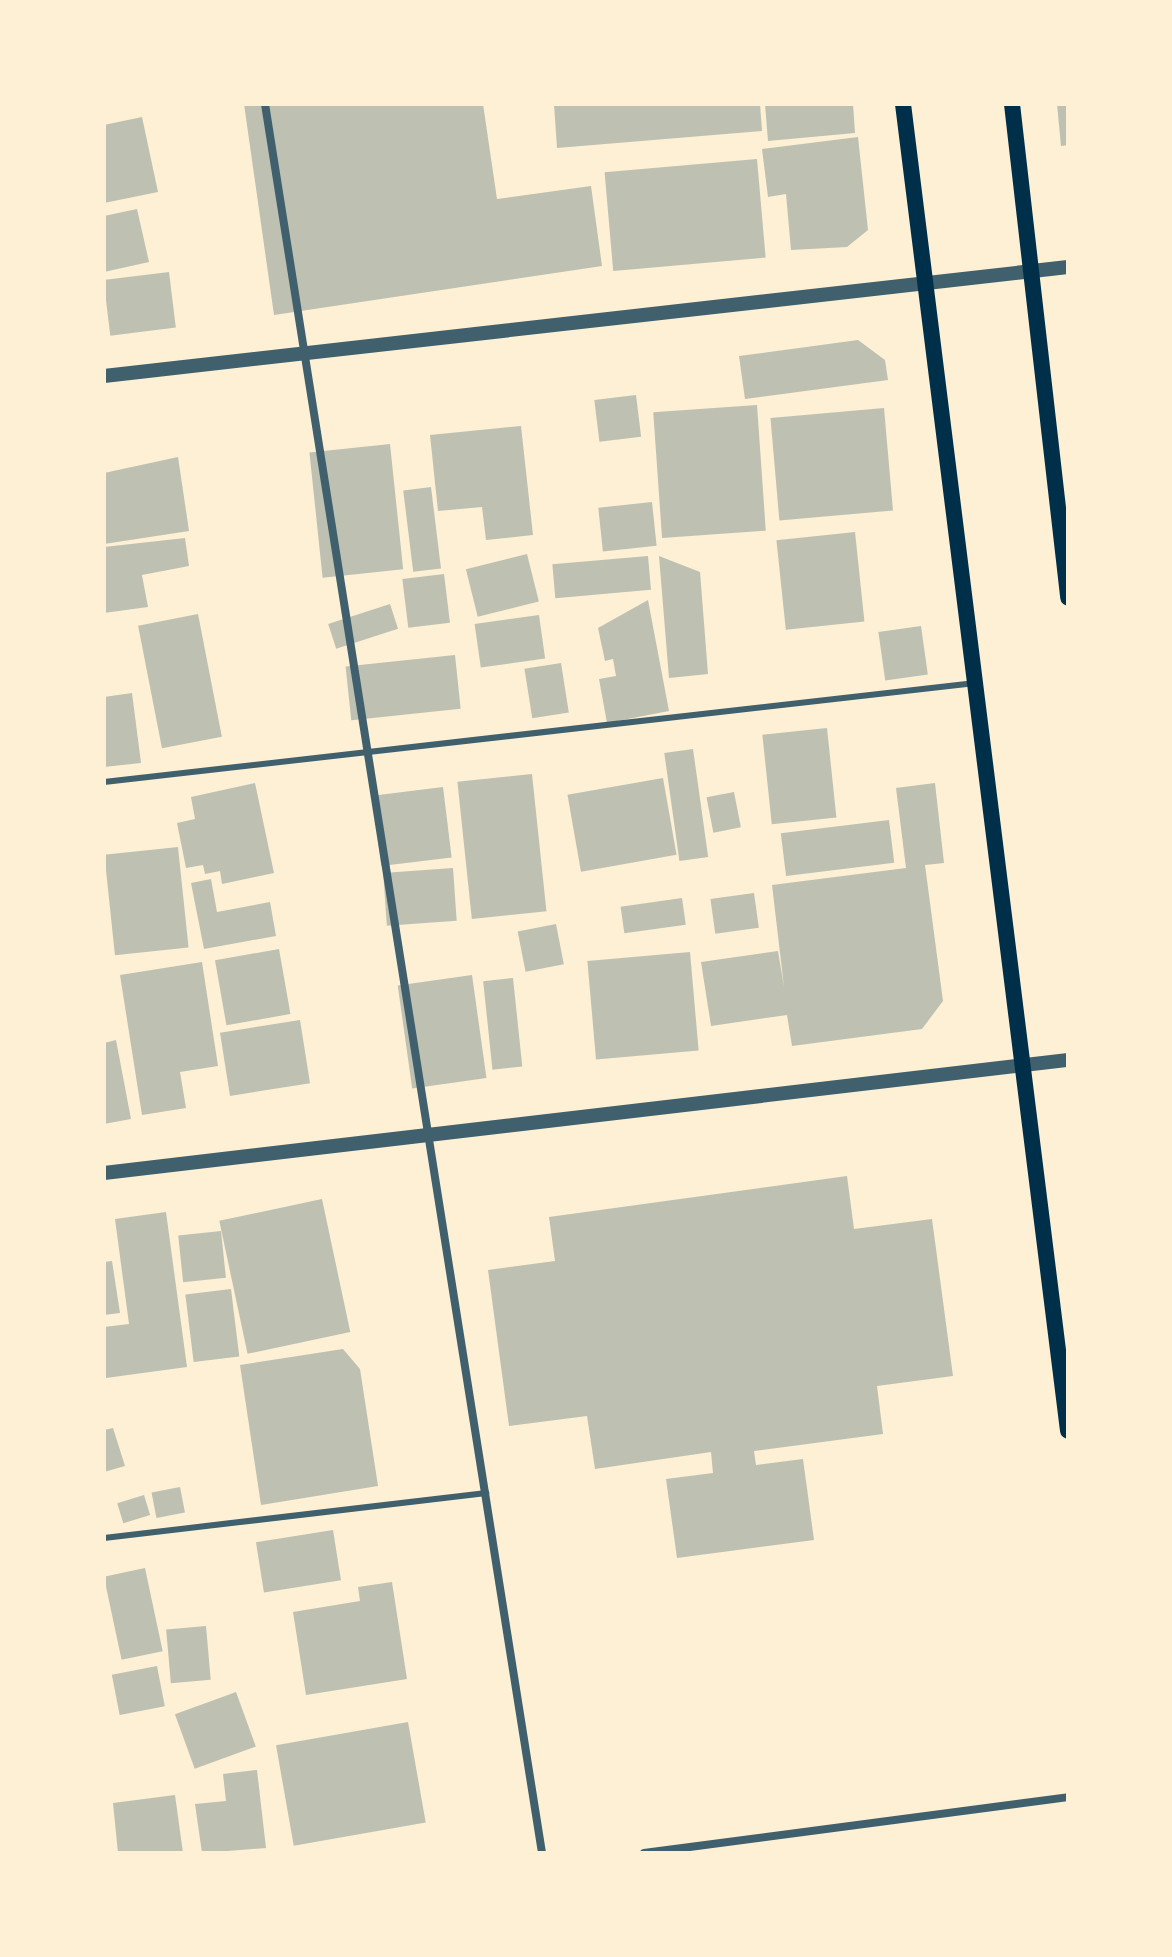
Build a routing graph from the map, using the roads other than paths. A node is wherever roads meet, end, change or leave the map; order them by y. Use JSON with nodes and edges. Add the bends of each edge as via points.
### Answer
{"nodes":[{"id":1,"x":265,"y":104,"type":"edge"},
{"id":2,"x":903,"y":104,"type":"edge"},
{"id":3,"x":1012,"y":104,"type":"edge"},
{"id":4,"x":1068,"y":267,"type":"edge"},
{"id":5,"x":1031,"y":271,"type":"junction"},
{"id":6,"x":924,"y":284,"type":"junction"},
{"id":7,"x":304,"y":352,"type":"junction"},
{"id":8,"x":104,"y":376,"type":"edge"},
{"id":9,"x":1068,"y":598,"type":"edge"},
{"id":10,"x":975,"y":683,"type":"junction"},
{"id":11,"x":367,"y":750,"type":"junction"},
{"id":12,"x":104,"y":782,"type":"edge"},
{"id":13,"x":1068,"y":1060,"type":"edge"},
{"id":14,"x":1025,"y":1065,"type":"junction"},
{"id":15,"x":429,"y":1133,"type":"junction"},
{"id":16,"x":104,"y":1173,"type":"edge"},
{"id":17,"x":1068,"y":1431,"type":"edge"},
{"id":18,"x":486,"y":1493,"type":"junction"},
{"id":19,"x":104,"y":1538,"type":"edge"},
{"id":20,"x":1068,"y":1797,"type":"edge"},
{"id":21,"x":542,"y":1853,"type":"edge"},
{"id":22,"x":644,"y":1853,"type":"edge"}],
"edges":[{"from":1,"to":7,"type":"street"},
{"from":2,"to":6,"type":"main road"},
{"from":3,"to":5,"type":"main road"},
{"from":4,"to":5,"type":"street"},
{"from":5,"to":6,"type":"street"},
{"from":5,"to":9,"type":"main road"},
{"from":6,"to":7,"type":"street"},
{"from":6,"to":10,"type":"main road"},
{"from":7,"to":8,"type":"street"},
{"from":7,"to":11,"type":"street"},
{"from":10,"to":11,"type":"lane"},
{"from":10,"to":14,"type":"main road"},
{"from":11,"to":12,"type":"lane"},
{"from":11,"to":15,"type":"street"},
{"from":13,"to":14,"type":"street"},
{"from":14,"to":15,"type":"street"},
{"from":14,"to":17,"type":"main road"},
{"from":15,"to":16,"type":"street"},
{"from":15,"to":18,"type":"street"},
{"from":18,"to":19,"type":"lane"},
{"from":18,"to":21,"type":"street"},
{"from":20,"to":22,"type":"street"}]}
